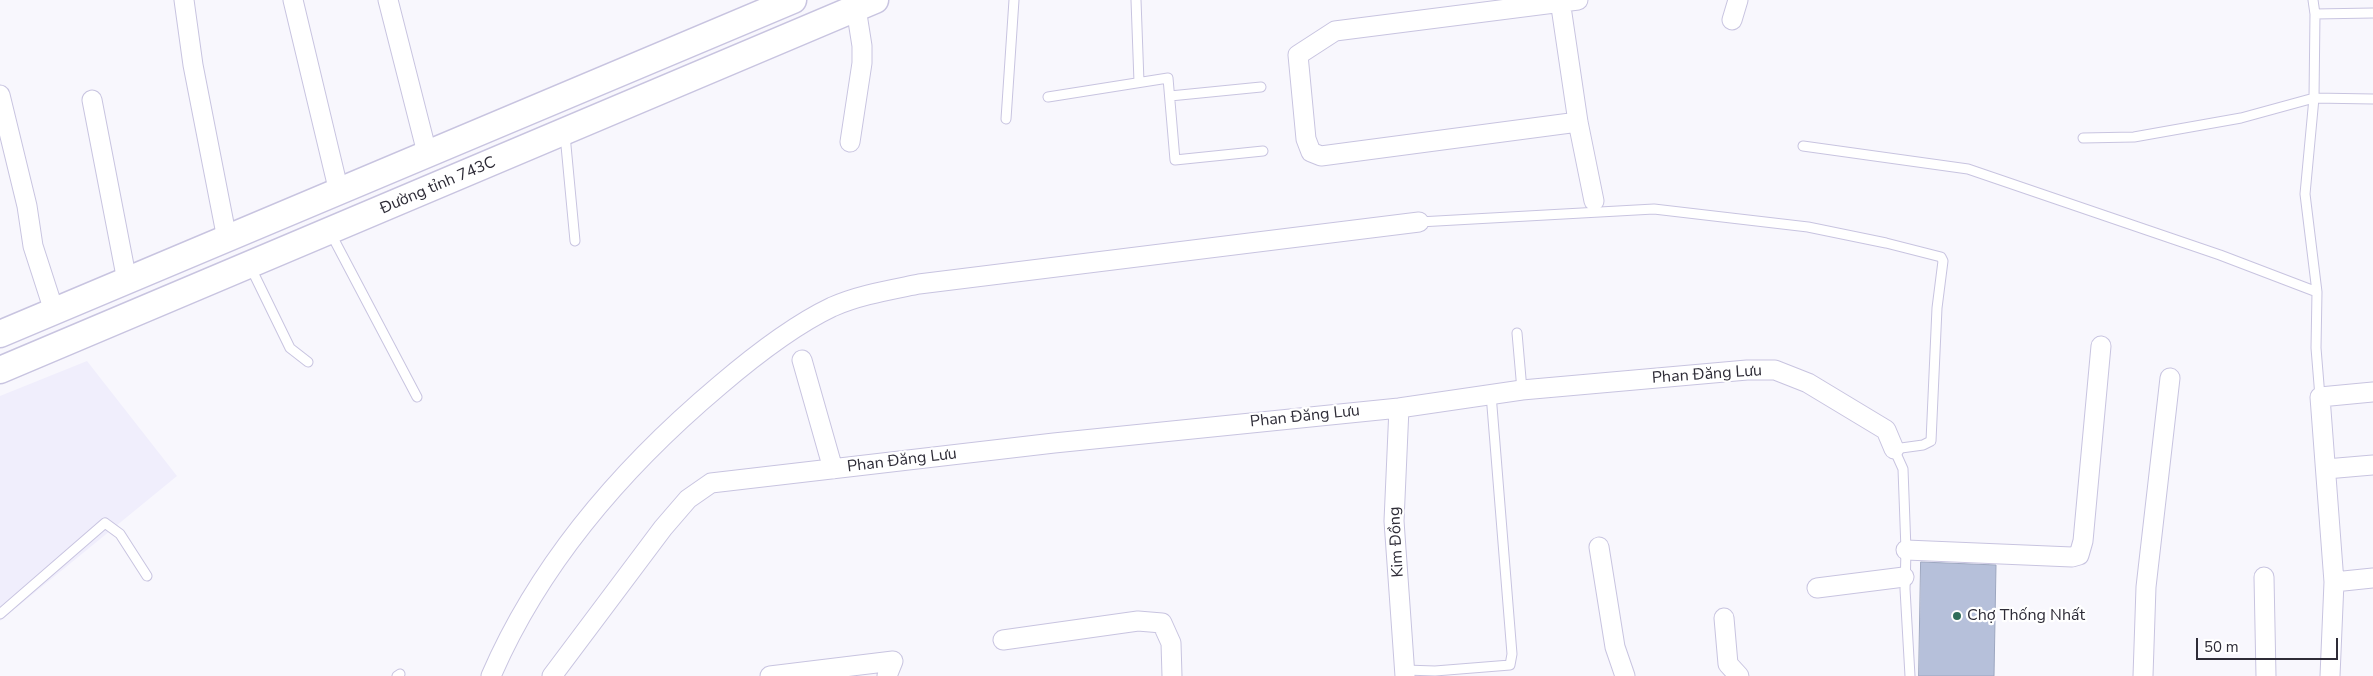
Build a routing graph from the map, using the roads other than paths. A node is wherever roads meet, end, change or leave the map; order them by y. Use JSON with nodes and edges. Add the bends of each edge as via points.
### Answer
{"nodes":[{"id":1,"x":184,"y":0,"type":"edge"},
{"id":2,"x":293,"y":0,"type":"edge"},
{"id":3,"x":388,"y":0,"type":"edge"},
{"id":4,"x":793,"y":0,"type":"edge"},
{"id":5,"x":1014,"y":0,"type":"edge"},
{"id":6,"x":1136,"y":0,"type":"edge"},
{"id":7,"x":1738,"y":0,"type":"edge"},
{"id":8,"x":2313,"y":0,"type":"edge"},
{"id":9,"x":1566,"y":1,"type":"edge"},
{"id":10,"x":865,"y":4,"type":"edge"},
{"id":11,"x":2373,"y":13,"type":"edge"},
{"id":12,"x":2315,"y":14,"type":"junction"},
{"id":13,"x":1732,"y":20,"type":"dead end"},
{"id":14,"x":1139,"y":82,"type":"junction"},
{"id":15,"x":1261,"y":87,"type":"dead end"},
{"id":16,"x":0,"y":95,"type":"edge"},
{"id":17,"x":1170,"y":96,"type":"junction"},
{"id":18,"x":1048,"y":97,"type":"dead end"},
{"id":19,"x":2314,"y":98,"type":"junction"},
{"id":20,"x":2373,"y":99,"type":"edge"},
{"id":21,"x":92,"y":100,"type":"dead end"},
{"id":22,"x":1006,"y":119,"type":"dead end"},
{"id":23,"x":1578,"y":122,"type":"junction"},
{"id":24,"x":565,"y":132,"type":"junction"},
{"id":25,"x":2084,"y":138,"type":"dead end"},
{"id":26,"x":850,"y":142,"type":"dead end"},
{"id":27,"x":1803,"y":146,"type":"dead end"},
{"id":28,"x":1263,"y":151,"type":"dead end"},
{"id":29,"x":427,"y":153,"type":"junction"},
{"id":30,"x":338,"y":192,"type":"junction"},
{"id":31,"x":1594,"y":201,"type":"dead end"},
{"id":32,"x":1419,"y":222,"type":"joint"},
{"id":33,"x":330,"y":232,"type":"junction"},
{"id":34,"x":227,"y":239,"type":"junction"},
{"id":35,"x":575,"y":241,"type":"dead end"},
{"id":36,"x":250,"y":266,"type":"junction"},
{"id":37,"x":126,"y":281,"type":"junction"},
{"id":38,"x":2317,"y":292,"type":"junction"},
{"id":39,"x":54,"y":311,"type":"junction"},
{"id":40,"x":0,"y":334,"type":"edge"},
{"id":41,"x":1517,"y":334,"type":"dead end"},
{"id":42,"x":2102,"y":346,"type":"dead end"},
{"id":43,"x":802,"y":360,"type":"dead end"},
{"id":44,"x":308,"y":362,"type":"dead end"},
{"id":45,"x":0,"y":370,"type":"edge"},
{"id":46,"x":2170,"y":378,"type":"dead end"},
{"id":47,"x":1522,"y":390,"type":"junction"},
{"id":48,"x":2373,"y":392,"type":"edge"},
{"id":49,"x":1490,"y":394,"type":"junction"},
{"id":50,"x":2320,"y":397,"type":"junction"},
{"id":51,"x":417,"y":398,"type":"dead end"},
{"id":52,"x":1399,"y":408,"type":"junction"},
{"id":53,"x":1894,"y":449,"type":"junction"},
{"id":54,"x":2373,"y":465,"type":"edge"},
{"id":55,"x":832,"y":469,"type":"junction"},
{"id":56,"x":2326,"y":469,"type":"junction"},
{"id":57,"x":1599,"y":547,"type":"dead end"},
{"id":58,"x":1906,"y":550,"type":"junction"},
{"id":59,"x":148,"y":576,"type":"dead end"},
{"id":60,"x":1904,"y":577,"type":"junction"},
{"id":61,"x":2264,"y":577,"type":"dead end"},
{"id":62,"x":2373,"y":578,"type":"edge"},
{"id":63,"x":2334,"y":582,"type":"junction"},
{"id":64,"x":1818,"y":588,"type":"dead end"},
{"id":65,"x":0,"y":614,"type":"edge"},
{"id":66,"x":1724,"y":618,"type":"dead end"},
{"id":67,"x":1003,"y":640,"type":"dead end"},
{"id":68,"x":1405,"y":673,"type":"edge"},
{"id":69,"x":491,"y":676,"type":"edge"},
{"id":70,"x":552,"y":676,"type":"edge"},
{"id":71,"x":770,"y":676,"type":"edge"},
{"id":72,"x":887,"y":676,"type":"edge"},
{"id":73,"x":1172,"y":676,"type":"edge"},
{"id":74,"x":1625,"y":676,"type":"edge"},
{"id":75,"x":1739,"y":676,"type":"edge"},
{"id":76,"x":1910,"y":676,"type":"edge"},
{"id":77,"x":2143,"y":676,"type":"edge"},
{"id":78,"x":2266,"y":676,"type":"edge"},
{"id":79,"x":2330,"y":676,"type":"edge"}],
"edges":[{"from":1,"to":34,"type":"street","via":[[193,65]]},
{"from":2,"to":30,"type":"street"},
{"from":3,"to":29,"type":"street"},
{"from":4,"to":29,"type":"main road","name":"Đường tỉnh 743C"},
{"from":5,"to":22,"type":"lane"},
{"from":6,"to":14,"type":"lane"},
{"from":7,"to":13,"type":"street"},
{"from":8,"to":12,"type":"lane"},
{"from":9,"to":23,"type":"street"},
{"from":9,"to":23,"type":"street","via":[[1335,31],[1298,55],[1306,139],[1311,152],[1321,156]]},
{"from":10,"to":24,"type":"main road","name":"Đường tỉnh 743C"},
{"from":10,"to":26,"type":"street","via":[[862,62]]},
{"from":11,"to":12,"type":"lane"},
{"from":12,"to":19,"type":"lane"},
{"from":14,"to":17,"type":"lane","via":[[1168,78]]},
{"from":14,"to":18,"type":"lane"},
{"from":15,"to":17,"type":"lane"},
{"from":16,"to":39,"type":"street","via":[[27,206],[33,246]]},
{"from":17,"to":28,"type":"lane","via":[[1175,160]]},
{"from":19,"to":20,"type":"lane"},
{"from":19,"to":25,"type":"lane","via":[[2240,118],[2134,137]]},
{"from":19,"to":38,"type":"lane","via":[[2305,194]]},
{"from":21,"to":37,"type":"street"},
{"from":23,"to":31,"type":"street"},
{"from":24,"to":33,"type":"main road","name":"Đường tỉnh 743C"},
{"from":24,"to":35,"type":"lane"},
{"from":27,"to":38,"type":"lane","via":[[1968,169],[2220,255]]},
{"from":29,"to":30,"type":"main road","name":"Đường tỉnh 743C"},
{"from":30,"to":34,"type":"main road","name":"Đường tỉnh 743C"},
{"from":32,"to":53,"type":"lane","via":[[1654,209],[1808,227],[1937,255],[1943,261],[1937,308],[1932,437],[1923,445]]},
{"from":32,"to":69,"type":"street","via":[[920,284],[864,296],[832,307],[742,366],[675,422],[629,469],[574,533],[536,590]]},
{"from":33,"to":36,"type":"main road","name":"Đường tỉnh 743C"},
{"from":33,"to":51,"type":"lane"},
{"from":34,"to":37,"type":"main road","name":"Đường tỉnh 743C"},
{"from":36,"to":44,"type":"lane","via":[[290,348]]},
{"from":36,"to":45,"type":"main road","name":"Đường tỉnh 743C"},
{"from":37,"to":39,"type":"main road","name":"Đường tỉnh 743C"},
{"from":38,"to":50,"type":"lane","via":[[2316,348]]},
{"from":39,"to":40,"type":"main road","name":"Đường tỉnh 743C"},
{"from":41,"to":47,"type":"lane"},
{"from":42,"to":58,"type":"street","via":[[2083,541],[2079,554],[2072,557]]},
{"from":43,"to":55,"type":"street"},
{"from":46,"to":77,"type":"street","via":[[2146,587]]},
{"from":47,"to":49,"type":"street","name":"Phan Đăng Lưu"},
{"from":47,"to":53,"type":"street","name":"Phan Đăng Lưu","via":[[1775,370],[1808,383],[1886,430]]},
{"from":48,"to":50,"type":"street"},
{"from":49,"to":52,"type":"street","name":"Phan Đăng Lưu"},
{"from":49,"to":68,"type":"lane","via":[[1512,654],[1510,665]]},
{"from":50,"to":56,"type":"street"},
{"from":52,"to":55,"type":"street","name":"Phan Đăng Lưu"},
{"from":52,"to":68,"type":"street","name":"Kim Đồng","via":[[1394,521]]},
{"from":53,"to":58,"type":"lane","name":"Phan Đăng Lưu","via":[[1903,469]]},
{"from":54,"to":56,"type":"street"},
{"from":55,"to":70,"type":"street","name":"Phan Đăng Lưu","via":[[711,483],[688,499],[633,564]]},
{"from":56,"to":63,"type":"street"},
{"from":57,"to":74,"type":"street","via":[[1615,647]]},
{"from":58,"to":60,"type":"lane","name":"Phan Đăng Lưu"},
{"from":59,"to":65,"type":"lane","via":[[120,534],[105,523]]},
{"from":60,"to":64,"type":"street"},
{"from":60,"to":76,"type":"lane","name":"Phan Đăng Lưu"},
{"from":61,"to":78,"type":"street"},
{"from":62,"to":63,"type":"street"},
{"from":63,"to":79,"type":"street"},
{"from":66,"to":75,"type":"street","via":[[1728,664]]},
{"from":67,"to":73,"type":"street","via":[[1138,621],[1162,623],[1171,643]]},
{"from":71,"to":72,"type":"street","via":[[893,661]]}]}
